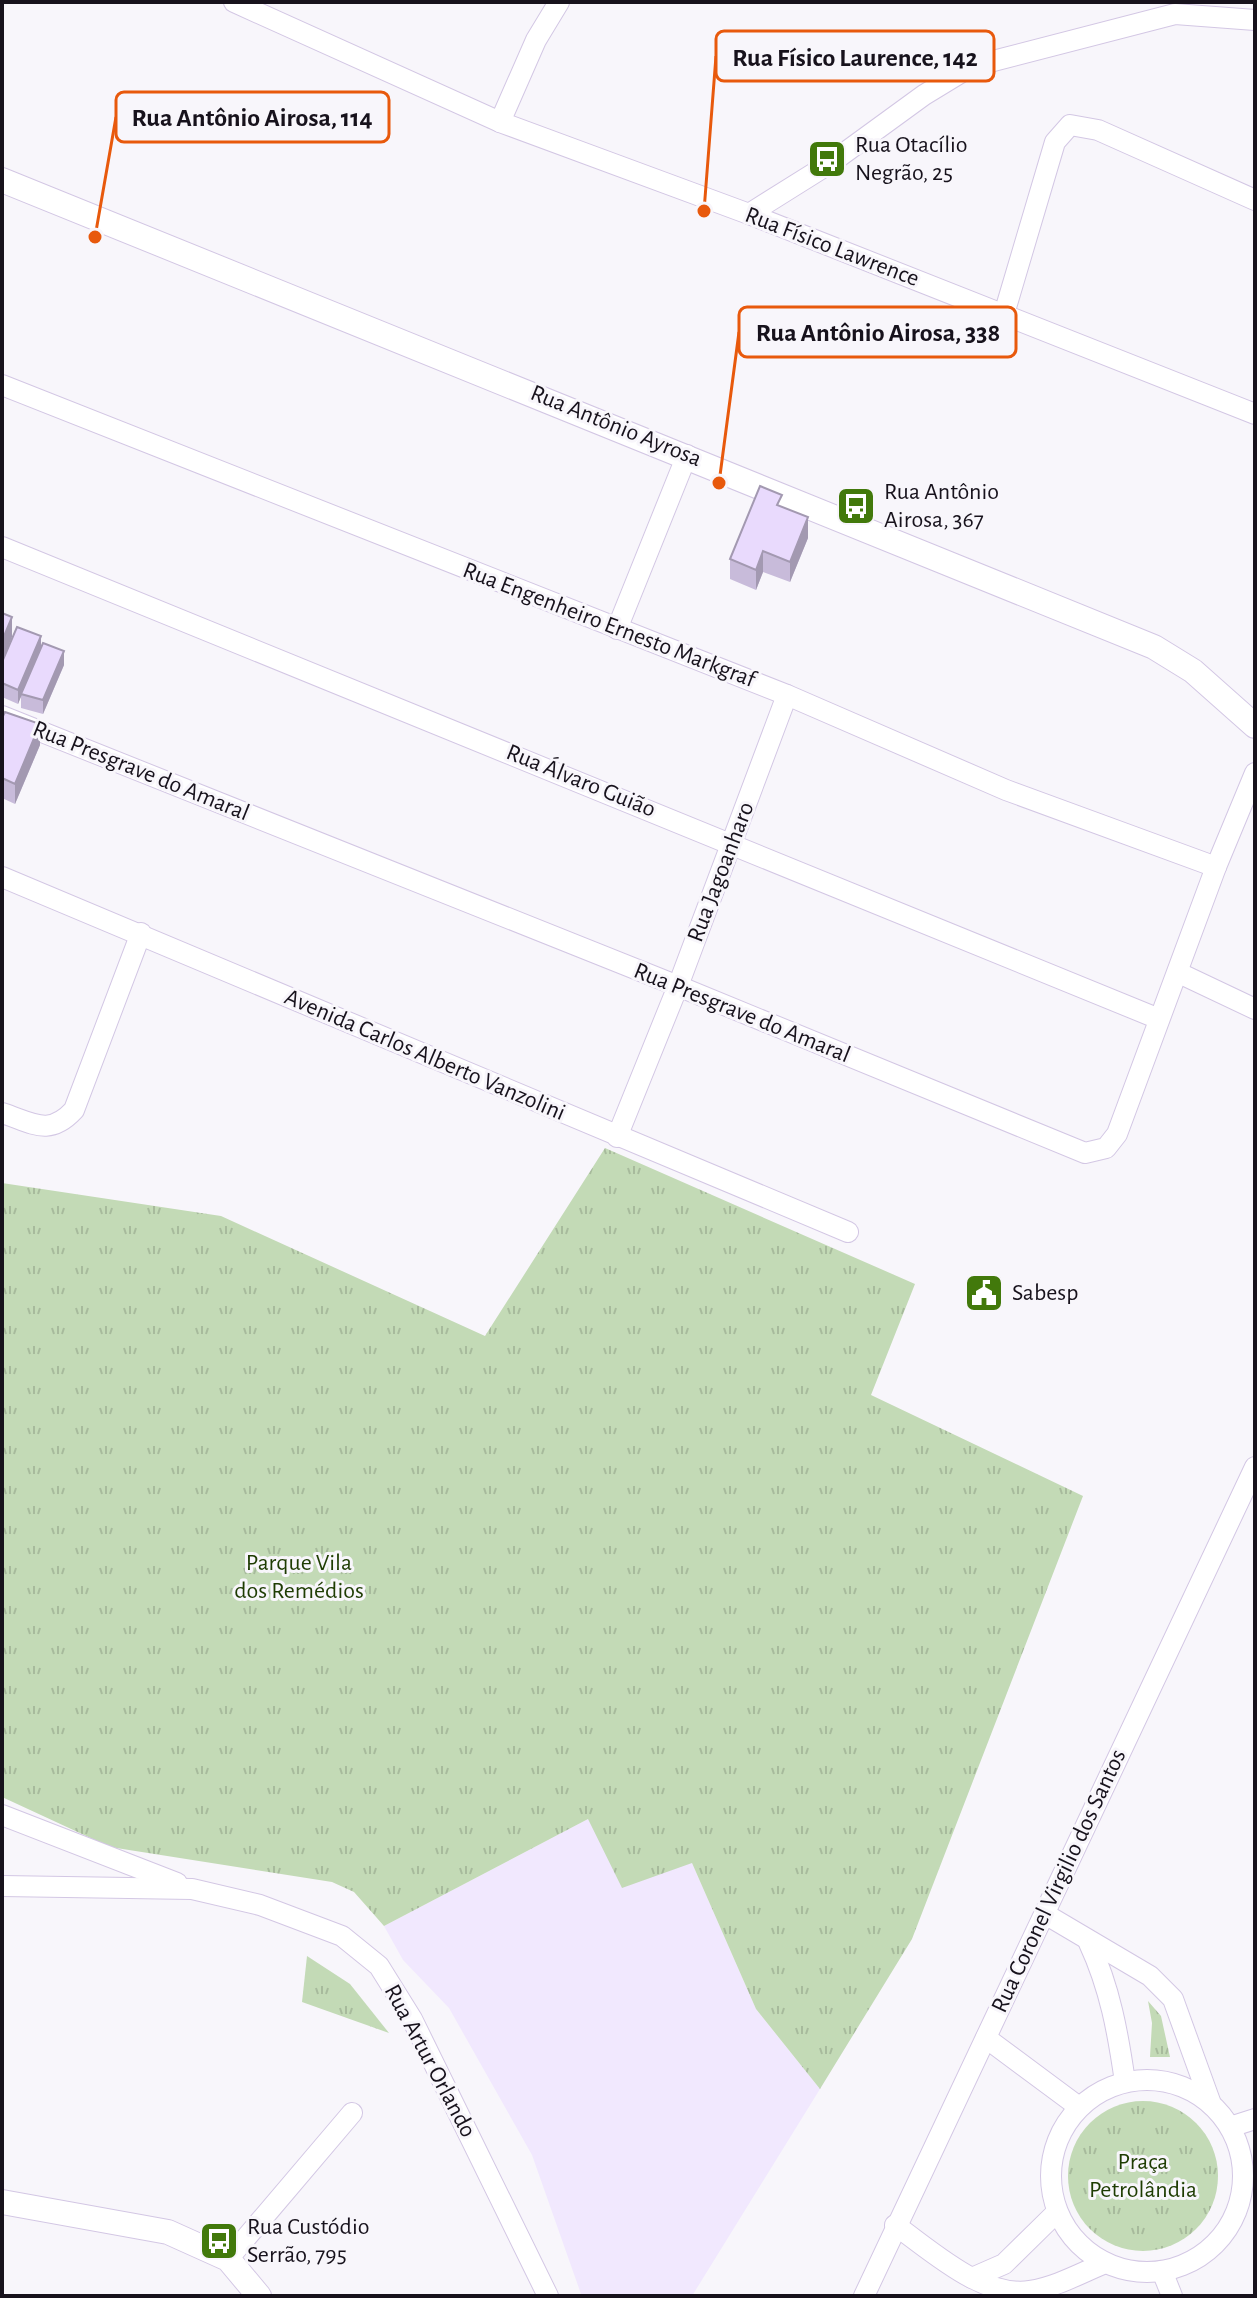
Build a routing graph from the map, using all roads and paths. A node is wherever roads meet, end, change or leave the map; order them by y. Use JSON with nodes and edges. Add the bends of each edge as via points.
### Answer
{"nodes":[{"id":1,"x":234,"y":2,"type":"edge"},
{"id":2,"x":559,"y":2,"type":"edge"},
{"id":3,"x":268,"y":8,"type":"edge"},
{"id":4,"x":1255,"y":20,"type":"edge"},
{"id":5,"x":500,"y":122,"type":"junction"},
{"id":6,"x":2,"y":180,"type":"edge"},
{"id":7,"x":1255,"y":200,"type":"edge"},
{"id":8,"x":749,"y":214,"type":"junction"},
{"id":9,"x":1004,"y":314,"type":"junction"},
{"id":10,"x":2,"y":385,"type":"edge"},
{"id":11,"x":1255,"y":414,"type":"edge"},
{"id":12,"x":687,"y":455,"type":"junction"},
{"id":13,"x":2,"y":547,"type":"edge"},
{"id":14,"x":617,"y":629,"type":"junction"},
{"id":15,"x":787,"y":695,"type":"junction"},
{"id":16,"x":2,"y":716,"type":"edge"},
{"id":17,"x":1255,"y":726,"type":"edge"},
{"id":18,"x":1255,"y":773,"type":"edge"},
{"id":19,"x":732,"y":843,"type":"junction"},
{"id":20,"x":1216,"y":867,"type":"junction"},
{"id":21,"x":2,"y":877,"type":"edge"},
{"id":22,"x":141,"y":933,"type":"junction"},
{"id":23,"x":1179,"y":973,"type":"junction"},
{"id":24,"x":678,"y":986,"type":"junction"},
{"id":25,"x":1255,"y":1009,"type":"edge"},
{"id":26,"x":1159,"y":1019,"type":"junction"},
{"id":27,"x":2,"y":1113,"type":"edge"},
{"id":28,"x":617,"y":1137,"type":"junction"},
{"id":29,"x":848,"y":1232,"type":"dead end"},
{"id":30,"x":1255,"y":1467,"type":"edge"},
{"id":31,"x":2,"y":1815,"type":"edge"},
{"id":32,"x":2,"y":1886,"type":"edge"},
{"id":33,"x":192,"y":1889,"type":"junction"},
{"id":34,"x":1045,"y":1914,"type":"junction"},
{"id":35,"x":1089,"y":1943,"type":"junction"},
{"id":36,"x":986,"y":2038,"type":"junction"},
{"id":37,"x":1125,"y":2082,"type":"junction"},
{"id":38,"x":1211,"y":2104,"type":"junction"},
{"id":39,"x":1079,"y":2107,"type":"junction"},
{"id":40,"x":352,"y":2113,"type":"dead end"},
{"id":41,"x":1255,"y":2119,"type":"edge"},
{"id":42,"x":1230,"y":2127,"type":"junction"},
{"id":43,"x":2,"y":2202,"type":"edge"},
{"id":44,"x":1057,"y":2212,"type":"junction"},
{"id":45,"x":895,"y":2225,"type":"junction"},
{"id":46,"x":228,"y":2259,"type":"junction"},
{"id":47,"x":1105,"y":2263,"type":"junction"},
{"id":48,"x":1162,"y":2271,"type":"junction"},
{"id":49,"x":972,"y":2278,"type":"junction"},
{"id":50,"x":259,"y":2296,"type":"edge"},
{"id":51,"x":548,"y":2296,"type":"edge"},
{"id":52,"x":864,"y":2296,"type":"edge"},
{"id":53,"x":1172,"y":2296,"type":"edge"}],
"edges":[{"from":1,"to":3,"type":"street","name":"Rua Físico Lawrence"},
{"from":2,"to":5,"type":"street"},
{"from":3,"to":5,"type":"street","name":"Rua Físico Lawrence"},
{"from":4,"to":8,"type":"street","via":[[1175,14],[970,67]]},
{"from":5,"to":8,"type":"street","name":"Rua Físico Lawrence"},
{"from":6,"to":12,"type":"street","name":"Rua Antônio Ayrosa"},
{"from":7,"to":9,"type":"street","via":[[1098,130],[1070,125],[1055,142]]},
{"from":8,"to":9,"type":"street","name":"Rua Físico Lawrence"},
{"from":9,"to":11,"type":"street","name":"Rua Físico Lawrence"},
{"from":10,"to":14,"type":"street","name":"Rua Engenheiro Ernesto Markgraf"},
{"from":12,"to":14,"type":"street"},
{"from":12,"to":17,"type":"street","name":"Rua Antônio Ayrosa","via":[[1154,647],[1193,671]]},
{"from":13,"to":19,"type":"street","name":"Rua Álvaro Guião"},
{"from":14,"to":15,"type":"street","name":"Rua Engenheiro Ernesto Markgraf"},
{"from":15,"to":19,"type":"street","name":"Rua Jagoanharo"},
{"from":15,"to":20,"type":"street","name":"Rua Engenheiro Ernesto Markgraf","via":[[1006,790]]},
{"from":16,"to":24,"type":"street","name":"Rua Presgrave do Amaral"},
{"from":18,"to":20,"type":"street","name":"Rua Presgrave do Amaral"},
{"from":19,"to":24,"type":"street","name":"Rua Jagoanharo"},
{"from":19,"to":26,"type":"street","name":"Rua Álvaro Guião"},
{"from":20,"to":23,"type":"street","name":"Rua Presgrave do Amaral"},
{"from":21,"to":22,"type":"street","name":"Avenida Carlos Alberto Vanzolini"},
{"from":22,"to":27,"type":"street","via":[[74,1110],[61,1124],[44,1127]]},
{"from":22,"to":28,"type":"street","name":"Avenida Carlos Alberto Vanzolini"},
{"from":23,"to":25,"type":"street"},
{"from":23,"to":26,"type":"street","name":"Rua Presgrave do Amaral"},
{"from":24,"to":26,"type":"street","name":"Rua Presgrave do Amaral","via":[[1085,1153],[1106,1148],[1117,1134]]},
{"from":24,"to":28,"type":"street","name":"Rua Jagoanharo"},
{"from":28,"to":29,"type":"street","name":"Avenida Carlos Alberto Vanzolini"},
{"from":30,"to":34,"type":"street","name":"Rua Coronel Virgilio dos Santos"},
{"from":31,"to":33,"type":"street"},
{"from":32,"to":33,"type":"street","name":"Rua Artur Orlando"},
{"from":33,"to":51,"type":"street","name":"Rua Artur Orlando","via":[[307,1919],[342,1936],[379,1966],[412,2019]]},
{"from":34,"to":35,"type":"street"},
{"from":34,"to":36,"type":"street","name":"Rua Coronel Virgilio dos Santos"},
{"from":35,"to":37,"type":"street","via":[[1103,1972]]},
{"from":35,"to":38,"type":"street","via":[[1150,1976],[1173,1999]]},
{"from":36,"to":39,"type":"street"},
{"from":36,"to":45,"type":"street","name":"Rua Coronel Virgilio dos Santos"},
{"from":37,"to":38,"type":"street","via":[[1155,2080],[1185,2087]]},
{"from":37,"to":39,"type":"street"},
{"from":38,"to":42,"type":"street"},
{"from":39,"to":44,"type":"street","via":[[1052,2156],[1050,2185]]},
{"from":40,"to":46,"type":"street"},
{"from":41,"to":42,"type":"street"},
{"from":42,"to":48,"type":"street","via":[[1241,2156],[1242,2187],[1234,2217],[1216,2243],[1191,2261]]},
{"from":43,"to":46,"type":"street","via":[[168,2232]]},
{"from":44,"to":47,"type":"street","via":[[1076,2242]]},
{"from":44,"to":49,"type":"street","via":[[1004,2264]]},
{"from":45,"to":49,"type":"street"},
{"from":45,"to":52,"type":"street","name":"Rua Coronel Virgilio dos Santos"},
{"from":46,"to":50,"type":"street"},
{"from":47,"to":48,"type":"street","via":[[1133,2272]]},
{"from":47,"to":49,"type":"street","via":[[1027,2292],[990,2288]]},
{"from":48,"to":53,"type":"street"}]}
